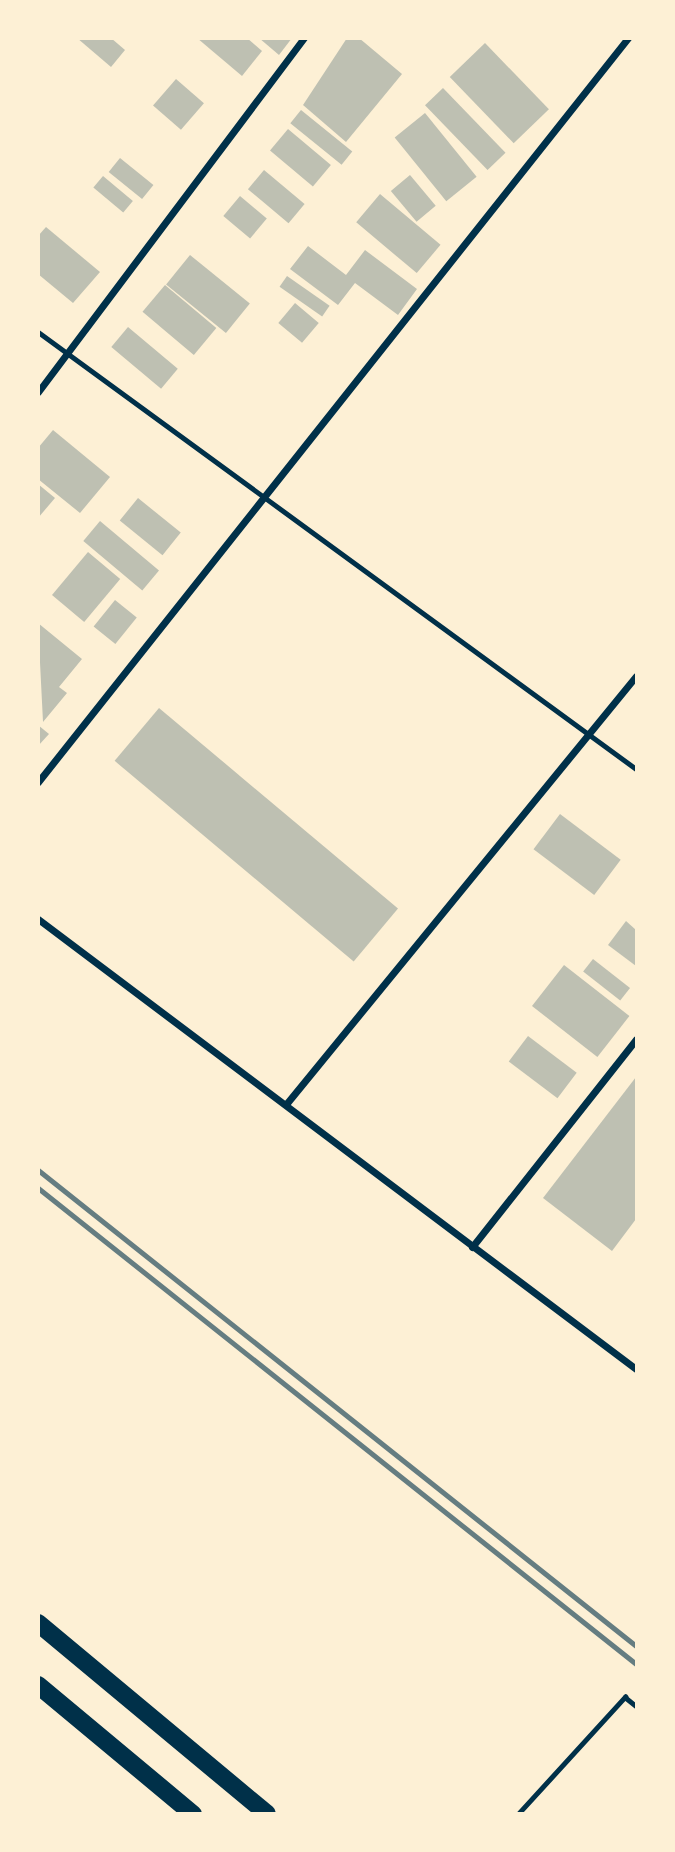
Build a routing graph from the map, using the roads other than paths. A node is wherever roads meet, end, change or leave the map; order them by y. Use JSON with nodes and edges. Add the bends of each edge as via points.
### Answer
{"nodes":[{"id":1,"x":304,"y":38,"type":"edge"},
{"id":2,"x":630,"y":40,"type":"edge"},
{"id":3,"x":38,"y":332,"type":"edge"},
{"id":4,"x":68,"y":354,"type":"junction"},
{"id":5,"x":38,"y":392,"type":"edge"},
{"id":6,"x":265,"y":498,"type":"junction"},
{"id":7,"x":636,"y":676,"type":"edge"},
{"id":8,"x":588,"y":734,"type":"junction"},
{"id":9,"x":636,"y":769,"type":"edge"},
{"id":10,"x":38,"y":782,"type":"edge"},
{"id":11,"x":38,"y":919,"type":"edge"},
{"id":12,"x":636,"y":1039,"type":"edge"},
{"id":13,"x":287,"y":1103,"type":"junction"},
{"id":14,"x":472,"y":1247,"type":"junction"},
{"id":15,"x":636,"y":1369,"type":"edge"},
{"id":16,"x":38,"y":1623,"type":"edge"},
{"id":17,"x":38,"y":1685,"type":"edge"},
{"id":18,"x":193,"y":1814,"type":"edge"},
{"id":19,"x":267,"y":1814,"type":"edge"}],
"edges":[{"from":1,"to":4,"type":"street"},
{"from":2,"to":6,"type":"street"},
{"from":3,"to":4,"type":"lane"},
{"from":4,"to":5,"type":"street"},
{"from":4,"to":6,"type":"lane"},
{"from":6,"to":8,"type":"lane"},
{"from":6,"to":10,"type":"street"},
{"from":7,"to":8,"type":"street"},
{"from":8,"to":9,"type":"lane"},
{"from":8,"to":13,"type":"street"},
{"from":11,"to":13,"type":"street"},
{"from":12,"to":14,"type":"street"},
{"from":13,"to":14,"type":"street"},
{"from":14,"to":15,"type":"street"},
{"from":16,"to":19,"type":"main road"},
{"from":17,"to":18,"type":"main road"}]}
